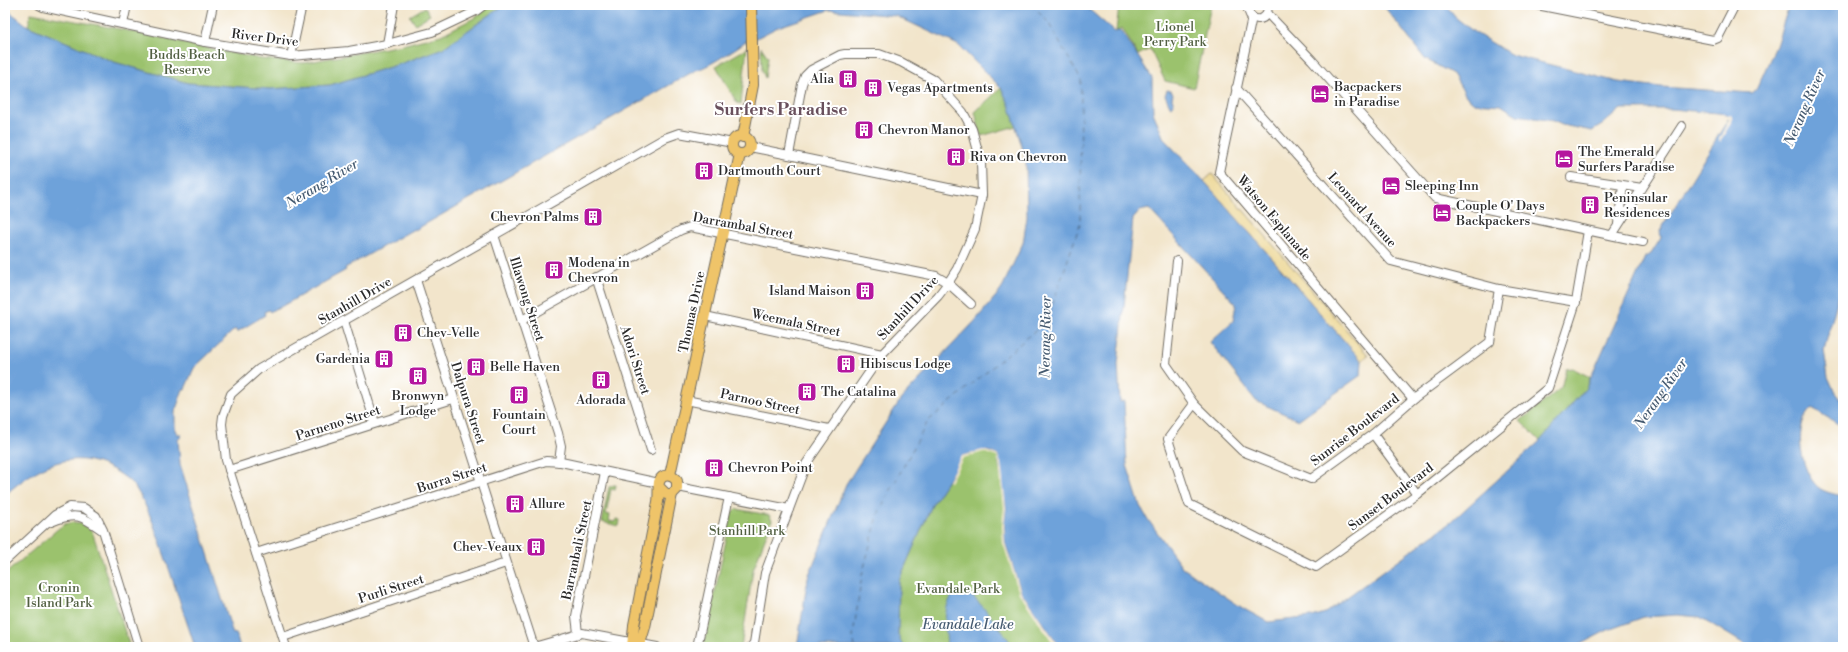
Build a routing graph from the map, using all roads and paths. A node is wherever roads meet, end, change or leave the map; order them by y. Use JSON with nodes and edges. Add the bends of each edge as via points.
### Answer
{"nodes":[{"id":1,"x":39,"y":5,"type":"edge"},
{"id":2,"x":127,"y":5,"type":"edge"},
{"id":3,"x":213,"y":5,"type":"edge"},
{"id":4,"x":302,"y":5,"type":"edge"},
{"id":5,"x":394,"y":5,"type":"edge"},
{"id":6,"x":484,"y":5,"type":"edge"},
{"id":7,"x":751,"y":5,"type":"edge"},
{"id":8,"x":1250,"y":5,"type":"edge"},
{"id":9,"x":1537,"y":5,"type":"edge"},
{"id":10,"x":1734,"y":5,"type":"edge"},
{"id":11,"x":1267,"y":9,"type":"edge"},
{"id":12,"x":1252,"y":17,"type":"junction"},
{"id":13,"x":123,"y":24,"type":"junction"},
{"id":14,"x":205,"y":42,"type":"junction"},
{"id":15,"x":387,"y":44,"type":"junction"},
{"id":16,"x":291,"y":56,"type":"junction"},
{"id":17,"x":1236,"y":88,"type":"junction"},
{"id":18,"x":1682,"y":126,"type":"dead end"},
{"id":19,"x":743,"y":137,"type":"junction"},
{"id":20,"x":733,"y":143,"type":"junction"},
{"id":21,"x":750,"y":147,"type":"junction"},
{"id":22,"x":740,"y":154,"type":"junction"},
{"id":23,"x":789,"y":155,"type":"junction"},
{"id":24,"x":1571,"y":177,"type":"dead end"},
{"id":25,"x":1623,"y":186,"type":"junction"},
{"id":26,"x":1642,"y":188,"type":"junction"},
{"id":27,"x":982,"y":195,"type":"junction"},
{"id":28,"x":1617,"y":227,"type":"junction"},
{"id":29,"x":1588,"y":230,"type":"junction"},
{"id":30,"x":722,"y":233,"type":"junction"},
{"id":31,"x":1612,"y":234,"type":"junction"},
{"id":32,"x":494,"y":235,"type":"junction"},
{"id":33,"x":1643,"y":242,"type":"dead end"},
{"id":34,"x":1177,"y":262,"type":"dead end"},
{"id":35,"x":596,"y":277,"type":"junction"},
{"id":36,"x":416,"y":280,"type":"junction"},
{"id":37,"x":948,"y":283,"type":"junction"},
{"id":38,"x":1499,"y":289,"type":"junction"},
{"id":39,"x":1576,"y":302,"type":"junction"},
{"id":40,"x":971,"y":304,"type":"dead end"},
{"id":41,"x":705,"y":316,"type":"junction"},
{"id":42,"x":522,"y":320,"type":"junction"},
{"id":43,"x":344,"y":321,"type":"junction"},
{"id":44,"x":882,"y":354,"type":"junction"},
{"id":45,"x":453,"y":399,"type":"junction"},
{"id":46,"x":1413,"y":399,"type":"junction"},
{"id":47,"x":686,"y":400,"type":"junction"},
{"id":48,"x":1194,"y":404,"type":"junction"},
{"id":49,"x":375,"y":423,"type":"junction"},
{"id":50,"x":829,"y":429,"type":"junction"},
{"id":51,"x":1373,"y":434,"type":"junction"},
{"id":52,"x":651,"y":450,"type":"dead end"},
{"id":53,"x":559,"y":462,"type":"junction"},
{"id":54,"x":229,"y":470,"type":"junction"},
{"id":55,"x":605,"y":472,"type":"junction"},
{"id":56,"x":670,"y":475,"type":"junction"},
{"id":57,"x":481,"y":481,"type":"junction"},
{"id":58,"x":659,"y":485,"type":"junction"},
{"id":59,"x":675,"y":490,"type":"junction"},
{"id":60,"x":1417,"y":494,"type":"junction"},
{"id":61,"x":729,"y":497,"type":"junction"},
{"id":62,"x":789,"y":509,"type":"junction"},
{"id":63,"x":256,"y":553,"type":"junction"},
{"id":64,"x":5,"y":561,"type":"edge"},
{"id":65,"x":506,"y":563,"type":"junction"},
{"id":66,"x":634,"y":625,"type":"junction"},
{"id":67,"x":645,"y":627,"type":"junction"},
{"id":68,"x":578,"y":633,"type":"junction"},
{"id":69,"x":283,"y":637,"type":"junction"},
{"id":70,"x":636,"y":645,"type":"edge"},
{"id":71,"x":139,"y":647,"type":"edge"},
{"id":72,"x":286,"y":647,"type":"edge"},
{"id":73,"x":534,"y":647,"type":"edge"},
{"id":74,"x":657,"y":647,"type":"edge"},
{"id":75,"x":697,"y":647,"type":"edge"},
{"id":76,"x":752,"y":647,"type":"edge"}],
"edges":[{"from":1,"to":13,"type":"street","name":"River Drive"},
{"from":2,"to":13,"type":"street"},
{"from":3,"to":14,"type":"street"},
{"from":4,"to":16,"type":"street"},
{"from":5,"to":15,"type":"street"},
{"from":6,"to":15,"type":"street","name":"River Drive","via":[[476,12],[442,28]]},
{"from":7,"to":19,"type":"main road","via":[[753,85]]},
{"from":8,"to":12,"type":"street","via":[[1249,13]]},
{"from":9,"to":10,"type":"street","via":[[1716,40]]},
{"from":11,"to":12,"type":"street","via":[[1262,19]]},
{"from":11,"to":29,"type":"street","via":[[1436,198]]},
{"from":12,"to":17,"type":"street","name":"Watson Esplanade"},
{"from":13,"to":14,"type":"street","name":"River Drive"},
{"from":14,"to":16,"type":"street","name":"River Drive"},
{"from":15,"to":16,"type":"street","name":"River Drive","via":[[338,53]]},
{"from":17,"to":38,"type":"street","name":"Leonard Avenue","via":[[1391,262]]},
{"from":17,"to":46,"type":"street","name":"Watson Esplanade","via":[[1219,172]]},
{"from":18,"to":26,"type":"street"},
{"from":19,"to":20,"type":"main road","via":[[738,137]]},
{"from":19,"to":21,"type":"main road","via":[[748,140]]},
{"from":20,"to":22,"type":"main road","via":[[735,151]]},
{"from":20,"to":32,"type":"street","name":"Stanhill Drive","via":[[683,134],[672,135]]},
{"from":21,"to":22,"type":"main road","via":[[745,153]]},
{"from":21,"to":23,"type":"street"},
{"from":22,"to":30,"type":"main road","name":"Thomas Drive"},
{"from":23,"to":27,"type":"street"},
{"from":23,"to":27,"type":"street","name":"Stanhill Drive","via":[[805,76],[811,70],[840,55],[879,54],[901,62],[934,80],[963,112],[972,129],[981,162]]},
{"from":24,"to":25,"type":"street"},
{"from":25,"to":26,"type":"street"},
{"from":25,"to":28,"type":"street"},
{"from":26,"to":28,"type":"street"},
{"from":27,"to":37,"type":"street","name":"Stanhill Drive","via":[[975,229],[957,270]]},
{"from":28,"to":31,"type":"street"},
{"from":29,"to":31,"type":"street"},
{"from":29,"to":39,"type":"street","name":"Sunset Boulevard"},
{"from":30,"to":35,"type":"street","name":"Darrambal Street","via":[[683,228]]},
{"from":30,"to":37,"type":"street","name":"Darrambal Street","via":[[936,276]]},
{"from":30,"to":41,"type":"main road","name":"Thomas Drive"},
{"from":31,"to":33,"type":"street"},
{"from":32,"to":36,"type":"street","name":"Stanhill Drive"},
{"from":32,"to":42,"type":"street","name":"Illawong Street"},
{"from":34,"to":48,"type":"street","name":"Sunrise Boulevard","via":[[1166,364]]},
{"from":35,"to":42,"type":"street","name":"Darrambal Street"},
{"from":35,"to":52,"type":"street","name":"Adori Street"},
{"from":36,"to":43,"type":"street","name":"Stanhill Drive"},
{"from":36,"to":45,"type":"street","name":"Dalpura Street"},
{"from":37,"to":40,"type":"street","name":"Darrambal Street"},
{"from":37,"to":44,"type":"street","name":"Stanhill Drive"},
{"from":38,"to":39,"type":"street","name":"Leonard Avenue"},
{"from":38,"to":46,"type":"street","name":"Sunrise Boulevard","via":[[1490,342]]},
{"from":39,"to":60,"type":"street","name":"Sunset Boulevard","via":[[1548,388]]},
{"from":41,"to":44,"type":"street","name":"Weemala Street"},
{"from":41,"to":47,"type":"main road","name":"Thomas Drive"},
{"from":42,"to":53,"type":"street","name":"Illawong Street","via":[[560,440]]},
{"from":43,"to":49,"type":"street"},
{"from":43,"to":54,"type":"street","name":"Stanhill Drive","via":[[257,371],[231,394],[222,422]]},
{"from":44,"to":50,"type":"street","name":"Stanhill Drive"},
{"from":45,"to":49,"type":"street","name":"Parneno Street"},
{"from":45,"to":57,"type":"street","name":"Dalpura Street"},
{"from":46,"to":51,"type":"street","name":"Sunrise Boulevard"},
{"from":47,"to":50,"type":"street","name":"Parnoo Street"},
{"from":47,"to":56,"type":"main road","name":"Thomas Drive"},
{"from":48,"to":51,"type":"street","name":"Sunrise Boulevard","via":[[1242,451],[1311,479]]},
{"from":48,"to":60,"type":"street","name":"Sunset Boulevard","via":[[1168,439],[1189,504],[1316,567]]},
{"from":49,"to":54,"type":"street","name":"Parneno Street"},
{"from":50,"to":62,"type":"street","name":"Stanhill Drive","via":[[806,464]]},
{"from":51,"to":60,"type":"street"},
{"from":53,"to":55,"type":"street","name":"Burra Street"},
{"from":53,"to":57,"type":"street","name":"Burra Street","via":[[544,461]]},
{"from":54,"to":63,"type":"street","name":"Stanhill Drive"},
{"from":55,"to":58,"type":"street","name":"Burra Street"},
{"from":55,"to":68,"type":"street","name":"Barranbali Street","via":[[576,616]]},
{"from":56,"to":58,"type":"main road","via":[[664,476]]},
{"from":56,"to":59,"type":"main road","via":[[677,481]]},
{"from":57,"to":63,"type":"street","name":"Burra Street"},
{"from":57,"to":65,"type":"street","name":"Dalpura Street"},
{"from":58,"to":59,"type":"main road","via":[[666,494]]},
{"from":58,"to":66,"type":"main road","via":[[658,502]]},
{"from":59,"to":61,"type":"street"},
{"from":59,"to":67,"type":"main road"},
{"from":61,"to":62,"type":"street"},
{"from":61,"to":75,"type":"street"},
{"from":62,"to":76,"type":"street","name":"Stanhill Drive","via":[[765,573]]},
{"from":63,"to":69,"type":"street","name":"Stanhill Drive"},
{"from":64,"to":71,"type":"street","via":[[55,515],[70,508],[84,508],[96,516],[103,530]]},
{"from":65,"to":69,"type":"street","name":"Purli Street"},
{"from":65,"to":73,"type":"street","name":"Dalpura Street"},
{"from":66,"to":67,"type":"main road"},
{"from":66,"to":70,"type":"main road"},
{"from":67,"to":70,"type":"main road"},
{"from":68,"to":70,"type":"street"},
{"from":68,"to":73,"type":"street"},
{"from":69,"to":72,"type":"street","name":"Stanhill Drive"},
{"from":70,"to":74,"type":"street"}]}
